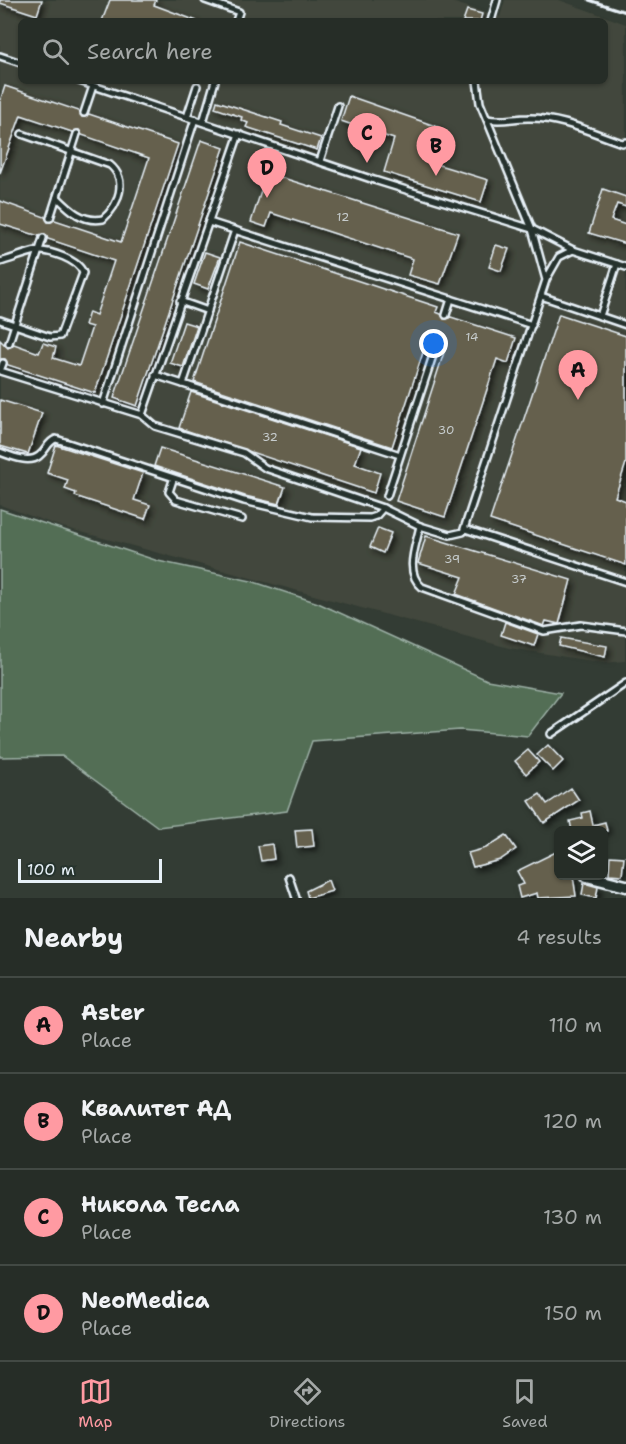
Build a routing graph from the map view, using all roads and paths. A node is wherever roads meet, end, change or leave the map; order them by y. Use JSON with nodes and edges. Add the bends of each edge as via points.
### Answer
{"nodes":[{"id":1,"x":205,"y":0,"type":"edge"},
{"id":2,"x":497,"y":0,"type":"edge"},
{"id":3,"x":237,"y":18,"type":"edge"},
{"id":4,"x":492,"y":18,"type":"edge"},
{"id":5,"x":0,"y":56,"type":"edge"},
{"id":6,"x":18,"y":62,"type":"edge"},
{"id":7,"x":87,"y":84,"type":"edge"},
{"id":8,"x":214,"y":84,"type":"edge"},
{"id":9,"x":477,"y":84,"type":"edge"},
{"id":10,"x":93,"y":86,"type":"junction"},
{"id":11,"x":197,"y":86,"type":"dead end"},
{"id":12,"x":338,"y":106,"type":"dead end"},
{"id":13,"x":84,"y":112,"type":"dead end"},
{"id":14,"x":187,"y":117,"type":"junction"},
{"id":15,"x":195,"y":119,"type":"junction"},
{"id":16,"x":487,"y":119,"type":"junction"},
{"id":17,"x":202,"y":122,"type":"junction"},
{"id":18,"x":502,"y":122,"type":"junction"},
{"id":19,"x":22,"y":134,"type":"dead end"},
{"id":20,"x":77,"y":134,"type":"dead end"},
{"id":21,"x":239,"y":134,"type":"junction"},
{"id":22,"x":493,"y":135,"type":"junction"},
{"id":23,"x":626,"y":142,"type":"edge"},
{"id":24,"x":71,"y":152,"type":"junction"},
{"id":25,"x":320,"y":161,"type":"junction"},
{"id":26,"x":57,"y":197,"type":"junction"},
{"id":27,"x":50,"y":218,"type":"dead end"},
{"id":28,"x":208,"y":222,"type":"junction"},
{"id":29,"x":532,"y":229,"type":"junction"},
{"id":30,"x":235,"y":230,"type":"junction"},
{"id":31,"x":43,"y":238,"type":"dead end"},
{"id":32,"x":573,"y":250,"type":"junction"},
{"id":33,"x":39,"y":251,"type":"junction"},
{"id":34,"x":0,"y":262,"type":"edge"},
{"id":35,"x":617,"y":264,"type":"junction"},
{"id":36,"x":626,"y":267,"type":"edge"},
{"id":37,"x":546,"y":280,"type":"junction"},
{"id":38,"x":541,"y":296,"type":"junction"},
{"id":39,"x":451,"y":299,"type":"junction"},
{"id":40,"x":180,"y":301,"type":"junction"},
{"id":41,"x":208,"y":311,"type":"junction"},
{"id":42,"x":446,"y":315,"type":"dead end"},
{"id":43,"x":600,"y":316,"type":"junction"},
{"id":44,"x":0,"y":320,"type":"edge"},
{"id":45,"x":15,"y":325,"type":"junction"},
{"id":46,"x":532,"y":325,"type":"junction"},
{"id":47,"x":626,"y":325,"type":"edge"},
{"id":48,"x":438,"y":340,"type":"dead end"},
{"id":49,"x":9,"y":343,"type":"dead end"},
{"id":50,"x":3,"y":363,"type":"dead end"},
{"id":51,"x":155,"y":375,"type":"junction"},
{"id":52,"x":183,"y":384,"type":"junction"},
{"id":53,"x":103,"y":404,"type":"junction"},
{"id":54,"x":142,"y":415,"type":"junction"},
{"id":55,"x":0,"y":452,"type":"edge"},
{"id":56,"x":400,"y":455,"type":"junction"},
{"id":57,"x":173,"y":480,"type":"junction"},
{"id":58,"x":387,"y":496,"type":"dead end"},
{"id":59,"x":382,"y":508,"type":"junction"},
{"id":60,"x":242,"y":519,"type":"dead end"},
{"id":61,"x":420,"y":526,"type":"junction"},
{"id":62,"x":465,"y":529,"type":"junction"},
{"id":63,"x":626,"y":582,"type":"edge"},
{"id":64,"x":626,"y":632,"type":"edge"},
{"id":65,"x":626,"y":683,"type":"edge"},
{"id":66,"x":551,"y":734,"type":"dead end"},
{"id":67,"x":289,"y":876,"type":"dead end"},
{"id":68,"x":603,"y":880,"type":"edge"},
{"id":69,"x":626,"y":886,"type":"edge"},
{"id":70,"x":296,"y":898,"type":"edge"}],
"edges":[{"from":1,"to":3,"type":"lane","via":[[239,12]]},
{"from":2,"to":4,"type":"lane"},
{"from":5,"to":6,"type":"lane"},
{"from":7,"to":10,"type":"lane"},
{"from":8,"to":17,"type":"lane"},
{"from":9,"to":16,"type":"lane"},
{"from":10,"to":13,"type":"lane"},
{"from":10,"to":14,"type":"lane"},
{"from":11,"to":14,"type":"lane"},
{"from":12,"to":25,"type":"lane"},
{"from":14,"to":15,"type":"lane"},
{"from":15,"to":17,"type":"lane"},
{"from":15,"to":53,"type":"lane"},
{"from":16,"to":18,"type":"lane"},
{"from":16,"to":22,"type":"lane"},
{"from":17,"to":21,"type":"lane"},
{"from":18,"to":22,"type":"lane"},
{"from":18,"to":23,"type":"lane","via":[[529,118]]},
{"from":19,"to":24,"type":"lane"},
{"from":20,"to":24,"type":"lane"},
{"from":21,"to":25,"type":"lane"},
{"from":21,"to":28,"type":"lane"},
{"from":22,"to":29,"type":"lane"},
{"from":24,"to":26,"type":"lane"},
{"from":24,"to":26,"type":"lane","via":[[110,165],[122,181],[119,192],[112,211],[97,220],[71,212]]},
{"from":25,"to":29,"type":"lane"},
{"from":26,"to":27,"type":"lane"},
{"from":28,"to":30,"type":"lane"},
{"from":28,"to":40,"type":"lane"},
{"from":29,"to":32,"type":"lane"},
{"from":29,"to":37,"type":"lane"},
{"from":30,"to":39,"type":"lane"},
{"from":30,"to":41,"type":"lane"},
{"from":31,"to":33,"type":"lane"},
{"from":32,"to":35,"type":"lane"},
{"from":32,"to":37,"type":"lane","via":[[559,256]]},
{"from":33,"to":34,"type":"lane"},
{"from":33,"to":45,"type":"lane"},
{"from":33,"to":45,"type":"lane","via":[[74,261],[81,266],[81,279],[60,336],[50,337]]},
{"from":35,"to":36,"type":"lane"},
{"from":35,"to":43,"type":"lane"},
{"from":37,"to":38,"type":"lane"},
{"from":38,"to":43,"type":"lane"},
{"from":38,"to":46,"type":"lane"},
{"from":39,"to":42,"type":"lane"},
{"from":39,"to":46,"type":"lane"},
{"from":40,"to":41,"type":"lane"},
{"from":40,"to":51,"type":"lane"},
{"from":41,"to":52,"type":"lane"},
{"from":43,"to":47,"type":"lane"},
{"from":44,"to":45,"type":"lane"},
{"from":45,"to":49,"type":"lane"},
{"from":46,"to":62,"type":"lane"},
{"from":48,"to":56,"type":"lane"},
{"from":50,"to":53,"type":"lane","via":[[0,371]]},
{"from":51,"to":52,"type":"lane"},
{"from":51,"to":54,"type":"lane"},
{"from":52,"to":56,"type":"lane"},
{"from":53,"to":54,"type":"lane"},
{"from":54,"to":59,"type":"lane","via":[[155,426],[244,453],[265,468]]},
{"from":55,"to":57,"type":"lane","via":[[31,459],[56,439]]},
{"from":56,"to":58,"type":"lane"},
{"from":57,"to":59,"type":"lane","via":[[312,517],[370,518]]},
{"from":57,"to":60,"type":"lane","via":[[169,492],[176,500]]},
{"from":59,"to":61,"type":"lane"},
{"from":61,"to":62,"type":"lane","via":[[450,535]]},
{"from":61,"to":64,"type":"lane","via":[[412,570],[422,587],[544,631],[581,625]]},
{"from":62,"to":63,"type":"lane"},
{"from":65,"to":66,"type":"lane"},
{"from":67,"to":70,"type":"lane"},
{"from":68,"to":69,"type":"street"}]}
